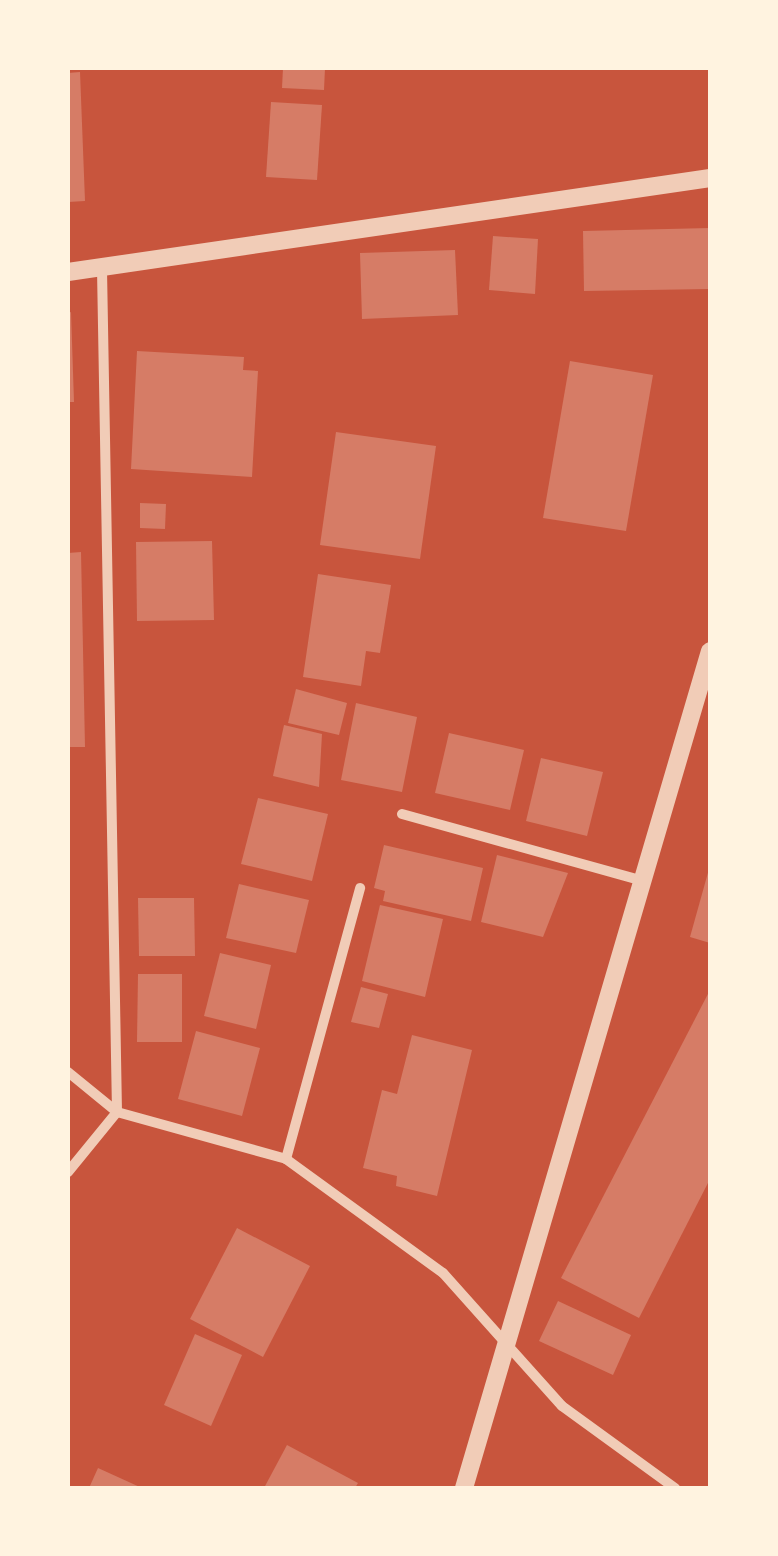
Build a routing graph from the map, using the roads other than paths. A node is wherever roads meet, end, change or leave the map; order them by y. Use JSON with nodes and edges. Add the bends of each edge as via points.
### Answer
{"nodes":[{"id":1,"x":710,"y":178,"type":"edge"},
{"id":2,"x":102,"y":267,"type":"junction"},
{"id":3,"x":68,"y":272,"type":"edge"},
{"id":4,"x":710,"y":651,"type":"edge"},
{"id":5,"x":402,"y":814,"type":"dead end"},
{"id":6,"x":644,"y":882,"type":"junction"},
{"id":7,"x":360,"y":888,"type":"dead end"},
{"id":8,"x":68,"y":1072,"type":"edge"},
{"id":9,"x":117,"y":1112,"type":"junction"},
{"id":10,"x":286,"y":1159,"type":"junction"},
{"id":11,"x":68,"y":1172,"type":"edge"},
{"id":12,"x":505,"y":1348,"type":"junction"},
{"id":13,"x":464,"y":1488,"type":"edge"},
{"id":14,"x":676,"y":1488,"type":"edge"}],
"edges":[{"from":1,"to":2,"type":"street"},
{"from":2,"to":3,"type":"street"},
{"from":2,"to":9,"type":"street"},
{"from":4,"to":6,"type":"street"},
{"from":5,"to":6,"type":"street"},
{"from":6,"to":12,"type":"street"},
{"from":7,"to":10,"type":"street"},
{"from":8,"to":9,"type":"street"},
{"from":9,"to":10,"type":"street"},
{"from":9,"to":11,"type":"street"},
{"from":10,"to":12,"type":"street","via":[[443,1273]]},
{"from":12,"to":13,"type":"street"},
{"from":12,"to":14,"type":"street","via":[[562,1406]]}]}
